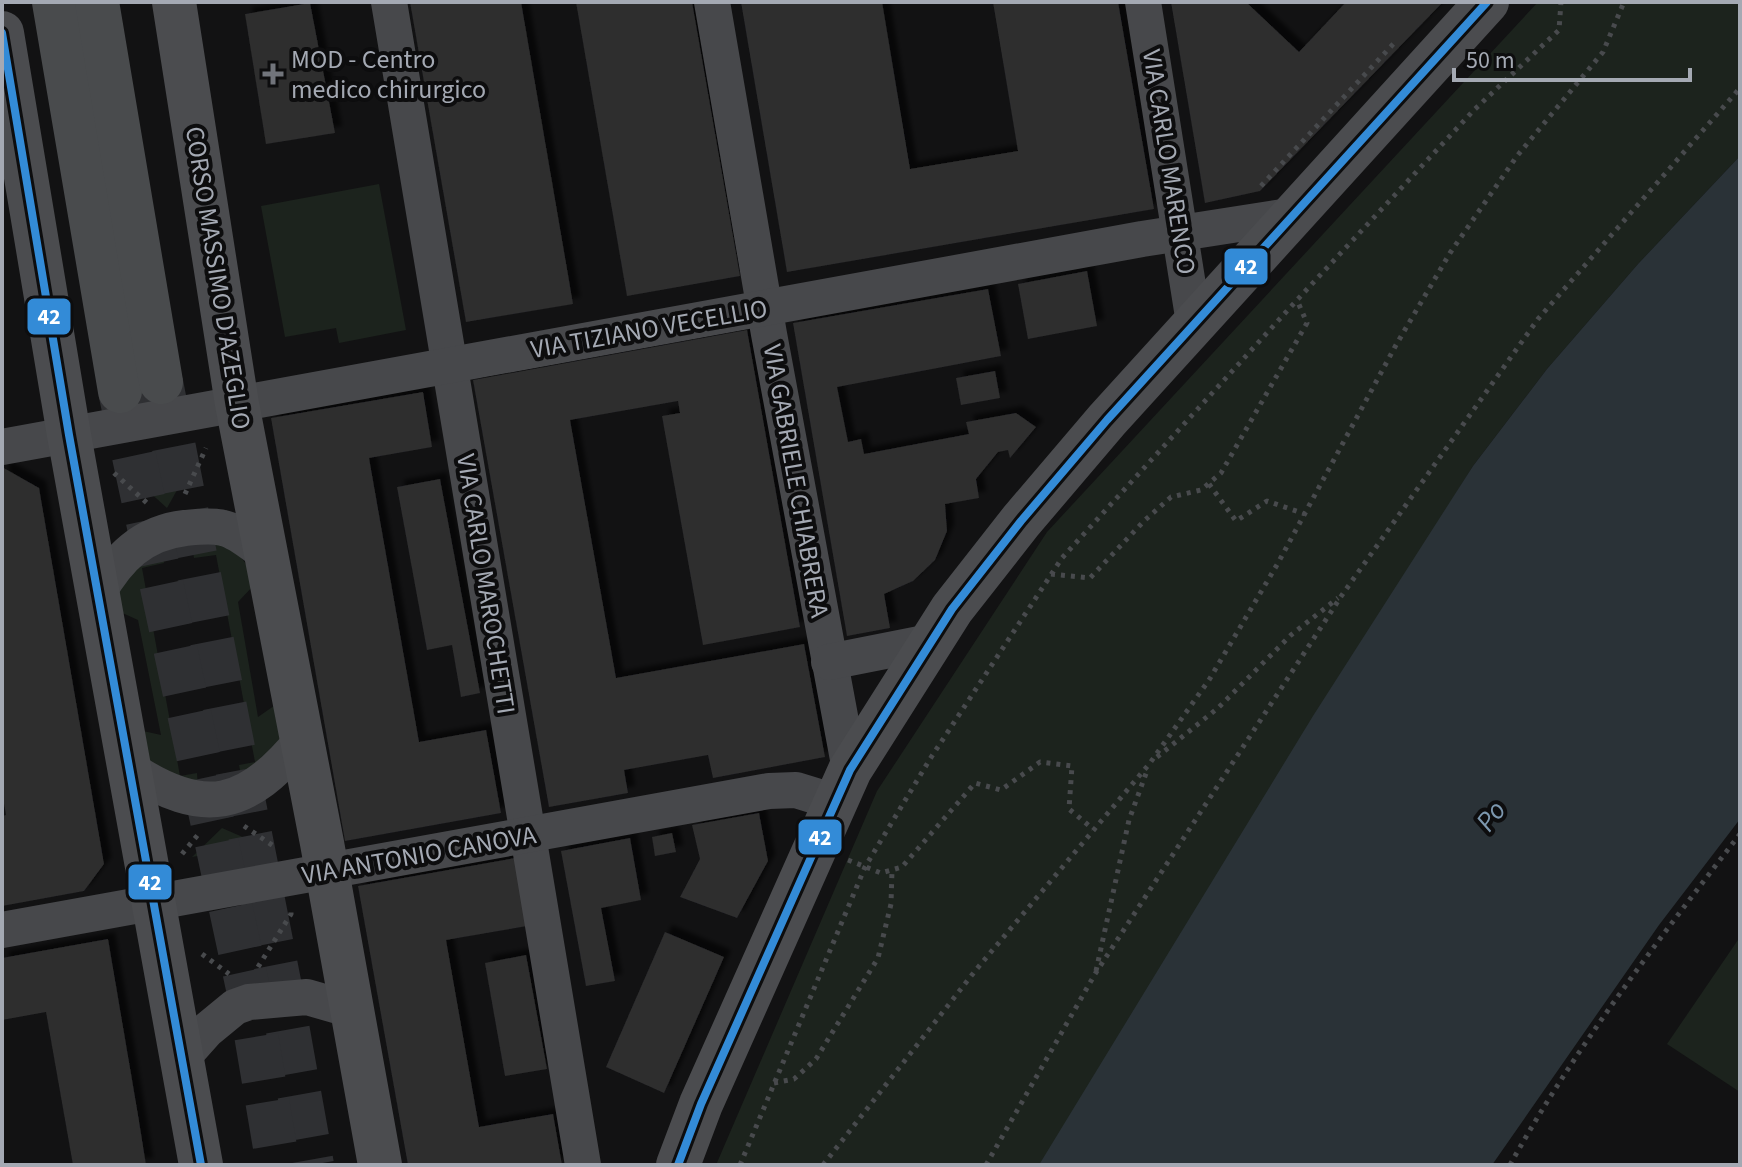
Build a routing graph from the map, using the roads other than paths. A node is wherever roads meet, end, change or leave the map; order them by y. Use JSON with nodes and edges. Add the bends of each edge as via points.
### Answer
{"nodes":[{"id":1,"x":54,"y":2,"type":"edge"},
{"id":2,"x":97,"y":2,"type":"edge"},
{"id":3,"x":174,"y":2,"type":"edge"},
{"id":4,"x":389,"y":2,"type":"edge"},
{"id":5,"x":712,"y":2,"type":"edge"},
{"id":6,"x":1143,"y":2,"type":"edge"},
{"id":7,"x":1487,"y":2,"type":"edge"},
{"id":8,"x":2,"y":33,"type":"edge"},
{"id":9,"x":1296,"y":215,"type":"junction"},
{"id":10,"x":1180,"y":232,"type":"junction"},
{"id":11,"x":764,"y":308,"type":"junction"},
{"id":12,"x":1194,"y":323,"type":"junction"},
{"id":13,"x":450,"y":365,"type":"junction"},
{"id":14,"x":237,"y":404,"type":"junction"},
{"id":15,"x":69,"y":435,"type":"junction"},
{"id":16,"x":2,"y":447,"type":"edge"},
{"id":17,"x":266,"y":554,"type":"junction"},
{"id":18,"x":98,"y":593,"type":"junction"},
{"id":19,"x":930,"y":642,"type":"junction"},
{"id":20,"x":829,"y":662,"type":"junction"},
{"id":21,"x":302,"y":740,"type":"junction"},
{"id":22,"x":130,"y":769,"type":"junction"},
{"id":23,"x":842,"y":786,"type":"junction"},
{"id":24,"x":528,"y":834,"type":"junction"},
{"id":25,"x":327,"y":871,"type":"junction"},
{"id":26,"x":158,"y":918,"type":"junction"},
{"id":27,"x":2,"y":930,"type":"edge"},
{"id":28,"x":352,"y":1010,"type":"junction"},
{"id":29,"x":182,"y":1058,"type":"junction"},
{"id":30,"x":201,"y":1165,"type":"edge"},
{"id":31,"x":380,"y":1165,"type":"edge"},
{"id":32,"x":583,"y":1165,"type":"edge"},
{"id":33,"x":678,"y":1165,"type":"edge"}],
"edges":[{"from":1,"to":2,"type":"main road","via":[[140,386]]},
{"from":3,"to":14,"type":"street","name":"CORSO MASSIMO D'AZEGLIO"},
{"from":4,"to":13,"type":"street","name":"VIA CARLO MAROCHETTI"},
{"from":5,"to":11,"type":"street","name":"VIA GABRIELE CHIABRERA"},
{"from":6,"to":10,"type":"street","name":"VIA CARLO MARENCO"},
{"from":7,"to":9,"type":"street"},
{"from":8,"to":15,"type":"street"},
{"from":9,"to":10,"type":"street","name":"VIA TIZIANO VECELLIO"},
{"from":9,"to":12,"type":"street"},
{"from":10,"to":11,"type":"street","name":"VIA TIZIANO VECELLIO"},
{"from":10,"to":12,"type":"street","name":"VIA CARLO MARENCO"},
{"from":11,"to":13,"type":"street","name":"VIA TIZIANO VECELLIO"},
{"from":11,"to":20,"type":"street","name":"VIA GABRIELE CHIABRERA"},
{"from":12,"to":19,"type":"street","via":[[1021,521]]},
{"from":13,"to":14,"type":"street","name":"VIA TIZIANO VECELLIO"},
{"from":13,"to":24,"type":"street","name":"VIA CARLO MAROCHETTI"},
{"from":14,"to":15,"type":"street","name":"VIA TIZIANO VECELLIO"},
{"from":14,"to":17,"type":"street","name":"CORSO MASSIMO D'AZEGLIO"},
{"from":15,"to":16,"type":"street","name":"VIA TIZIANO VECELLIO"},
{"from":15,"to":18,"type":"street"},
{"from":17,"to":18,"type":"street","via":[[224,528],[172,529],[127,552]]},
{"from":17,"to":21,"type":"street","name":"CORSO MASSIMO D'AZEGLIO"},
{"from":18,"to":22,"type":"street"},
{"from":19,"to":20,"type":"street"},
{"from":19,"to":23,"type":"street"},
{"from":20,"to":23,"type":"street","name":"VIA GABRIELE CHIABRERA"},
{"from":21,"to":22,"type":"street","via":[[257,785],[218,800],[191,799],[165,790]]},
{"from":21,"to":25,"type":"street","name":"CORSO MASSIMO D'AZEGLIO"},
{"from":22,"to":26,"type":"street"},
{"from":23,"to":24,"type":"street","name":"VIA ANTONIO CANOVA","via":[[769,791]]},
{"from":23,"to":33,"type":"street"},
{"from":24,"to":25,"type":"street","name":"VIA ANTONIO CANOVA"},
{"from":24,"to":32,"type":"street","name":"VIA CARLO MAROCHETTI"},
{"from":25,"to":26,"type":"street","name":"VIA ANTONIO CANOVA"},
{"from":25,"to":28,"type":"street","name":"CORSO MASSIMO D'AZEGLIO"},
{"from":26,"to":27,"type":"street","name":"VIA ANTONIO CANOVA"},
{"from":26,"to":29,"type":"street"},
{"from":28,"to":29,"type":"street","via":[[307,997],[248,994]]},
{"from":28,"to":31,"type":"street","name":"CORSO MASSIMO D'AZEGLIO"},
{"from":29,"to":30,"type":"street"}]}
